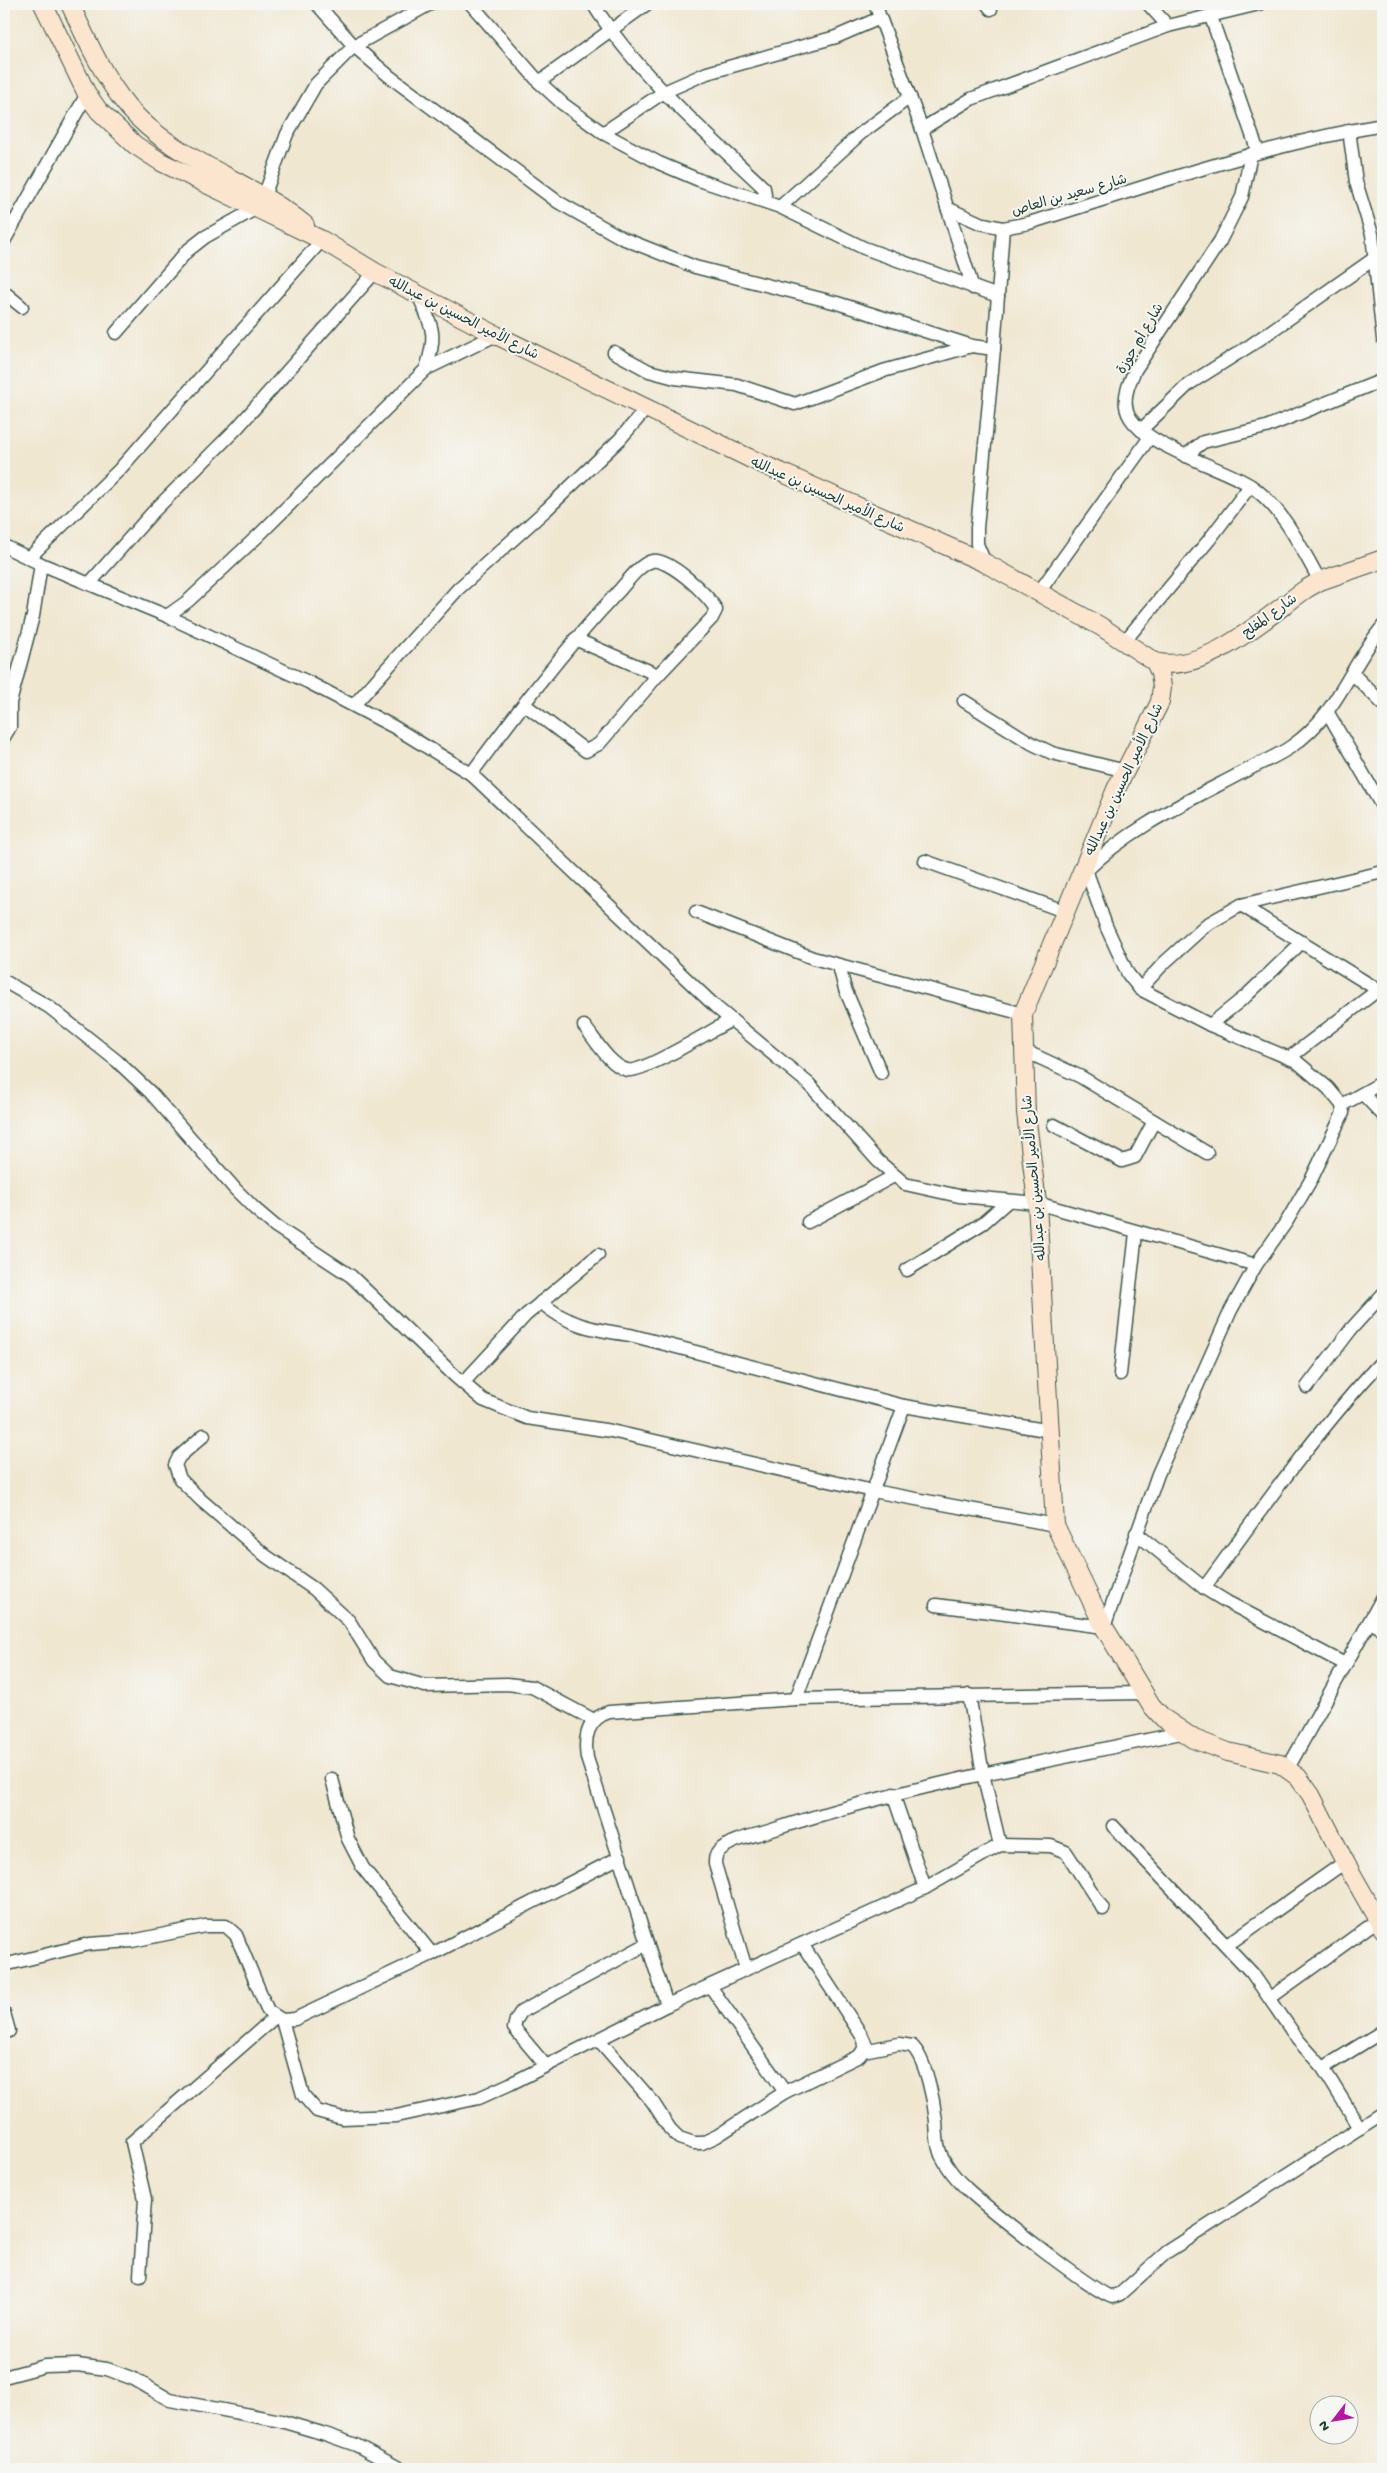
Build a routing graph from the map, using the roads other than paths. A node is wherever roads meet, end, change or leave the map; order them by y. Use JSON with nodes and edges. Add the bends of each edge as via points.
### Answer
{"nodes":[{"id":1,"x":43,"y":4,"type":"edge"},
{"id":2,"x":70,"y":4,"type":"edge"},
{"id":3,"x":317,"y":4,"type":"edge"},
{"id":4,"x":430,"y":4,"type":"edge"},
{"id":5,"x":471,"y":4,"type":"edge"},
{"id":6,"x":594,"y":4,"type":"edge"},
{"id":7,"x":648,"y":4,"type":"edge"},
{"id":8,"x":875,"y":4,"type":"edge"},
{"id":9,"x":1148,"y":4,"type":"edge"},
{"id":10,"x":1259,"y":4,"type":"edge"},
{"id":11,"x":1211,"y":17,"type":"junction"},
{"id":12,"x":880,"y":18,"type":"junction"},
{"id":13,"x":1168,"y":26,"type":"junction"},
{"id":14,"x":610,"y":30,"type":"junction"},
{"id":15,"x":354,"y":46,"type":"junction"},
{"id":16,"x":539,"y":82,"type":"junction"},
{"id":17,"x":664,"y":92,"type":"junction"},
{"id":18,"x":87,"y":94,"type":"junction"},
{"id":19,"x":910,"y":97,"type":"junction"},
{"id":20,"x":1383,"y":125,"type":"edge"},
{"id":21,"x":922,"y":129,"type":"junction"},
{"id":22,"x":1349,"y":130,"type":"junction"},
{"id":23,"x":603,"y":133,"type":"junction"},
{"id":24,"x":1255,"y":153,"type":"junction"},
{"id":25,"x":259,"y":202,"type":"junction"},
{"id":26,"x":766,"y":202,"type":"junction"},
{"id":27,"x":780,"y":207,"type":"junction"},
{"id":28,"x":947,"y":208,"type":"junction"},
{"id":29,"x":1003,"y":228,"type":"junction"},
{"id":30,"x":1378,"y":234,"type":"edge"},
{"id":31,"x":322,"y":240,"type":"junction"},
{"id":32,"x":4,"y":241,"type":"edge"},
{"id":33,"x":1375,"y":258,"type":"junction"},
{"id":34,"x":375,"y":272,"type":"junction"},
{"id":35,"x":973,"y":288,"type":"junction"},
{"id":36,"x":4,"y":292,"type":"edge"},
{"id":37,"x":418,"y":294,"type":"junction"},
{"id":38,"x":998,"y":296,"type":"junction"},
{"id":39,"x":22,"y":307,"type":"dead end"},
{"id":40,"x":116,"y":334,"type":"dead end"},
{"id":41,"x":496,"y":335,"type":"junction"},
{"id":42,"x":1383,"y":339,"type":"edge"},
{"id":43,"x":972,"y":346,"type":"junction"},
{"id":44,"x":994,"y":350,"type":"junction"},
{"id":45,"x":614,"y":352,"type":"dead end"},
{"id":46,"x":426,"y":368,"type":"junction"},
{"id":47,"x":1383,"y":380,"type":"edge"},
{"id":48,"x":647,"y":408,"type":"junction"},
{"id":49,"x":1145,"y":433,"type":"junction"},
{"id":50,"x":1184,"y":456,"type":"junction"},
{"id":51,"x":1250,"y":486,"type":"junction"},
{"id":52,"x":4,"y":546,"type":"edge"},
{"id":53,"x":30,"y":557,"type":"junction"},
{"id":54,"x":1383,"y":559,"type":"edge"},
{"id":55,"x":985,"y":563,"type":"junction"},
{"id":56,"x":41,"y":564,"type":"junction"},
{"id":57,"x":1320,"y":581,"type":"junction"},
{"id":58,"x":89,"y":584,"type":"junction"},
{"id":59,"x":1039,"y":592,"type":"junction"},
{"id":60,"x":167,"y":616,"type":"junction"},
{"id":61,"x":1383,"y":626,"type":"edge"},
{"id":62,"x":575,"y":639,"type":"junction"},
{"id":63,"x":1124,"y":642,"type":"junction"},
{"id":64,"x":1155,"y":662,"type":"junction"},
{"id":65,"x":1352,"y":673,"type":"junction"},
{"id":66,"x":658,"y":675,"type":"junction"},
{"id":67,"x":964,"y":701,"type":"dead end"},
{"id":68,"x":524,"y":704,"type":"junction"},
{"id":69,"x":1383,"y":704,"type":"edge"},
{"id":70,"x":354,"y":705,"type":"junction"},
{"id":71,"x":1328,"y":713,"type":"junction"},
{"id":72,"x":6,"y":715,"type":"edge"},
{"id":73,"x":4,"y":737,"type":"edge"},
{"id":74,"x":1126,"y":771,"type":"junction"},
{"id":75,"x":471,"y":774,"type":"junction"},
{"id":76,"x":1383,"y":808,"type":"edge"},
{"id":77,"x":924,"y":861,"type":"dead end"},
{"id":78,"x":1085,"y":867,"type":"junction"},
{"id":79,"x":1383,"y":872,"type":"edge"},
{"id":80,"x":1241,"y":905,"type":"junction"},
{"id":81,"x":1064,"y":911,"type":"junction"},
{"id":82,"x":696,"y":912,"type":"dead end"},
{"id":83,"x":1302,"y":942,"type":"junction"},
{"id":84,"x":839,"y":966,"type":"junction"},
{"id":85,"x":4,"y":980,"type":"edge"},
{"id":86,"x":1140,"y":989,"type":"junction"},
{"id":87,"x":1381,"y":991,"type":"edge"},
{"id":88,"x":1023,"y":1014,"type":"junction"},
{"id":89,"x":731,"y":1020,"type":"junction"},
{"id":90,"x":1210,"y":1025,"type":"junction"},
{"id":91,"x":584,"y":1026,"type":"dead end"},
{"id":92,"x":1023,"y":1050,"type":"junction"},
{"id":93,"x":1289,"y":1058,"type":"junction"},
{"id":94,"x":882,"y":1073,"type":"dead end"},
{"id":95,"x":1383,"y":1082,"type":"edge"},
{"id":96,"x":1363,"y":1094,"type":"junction"},
{"id":97,"x":1342,"y":1106,"type":"junction"},
{"id":98,"x":1383,"y":1115,"type":"edge"},
{"id":99,"x":1154,"y":1121,"type":"junction"},
{"id":100,"x":1054,"y":1125,"type":"dead end"},
{"id":101,"x":1207,"y":1153,"type":"dead end"},
{"id":102,"x":894,"y":1176,"type":"junction"},
{"id":103,"x":1008,"y":1201,"type":"junction"},
{"id":104,"x":1037,"y":1203,"type":"junction"},
{"id":105,"x":808,"y":1222,"type":"dead end"},
{"id":106,"x":1136,"y":1233,"type":"junction"},
{"id":107,"x":598,"y":1255,"type":"dead end"},
{"id":108,"x":1256,"y":1266,"type":"junction"},
{"id":109,"x":907,"y":1270,"type":"dead end"},
{"id":110,"x":1383,"y":1294,"type":"edge"},
{"id":111,"x":541,"y":1302,"type":"junction"},
{"id":112,"x":1383,"y":1360,"type":"edge"},
{"id":113,"x":1120,"y":1374,"type":"dead end"},
{"id":114,"x":463,"y":1383,"type":"junction"},
{"id":115,"x":1307,"y":1388,"type":"dead end"},
{"id":116,"x":904,"y":1406,"type":"junction"},
{"id":117,"x":1051,"y":1431,"type":"junction"},
{"id":118,"x":204,"y":1435,"type":"dead end"},
{"id":119,"x":873,"y":1491,"type":"junction"},
{"id":120,"x":1055,"y":1525,"type":"junction"},
{"id":121,"x":1136,"y":1533,"type":"junction"},
{"id":122,"x":1204,"y":1588,"type":"junction"},
{"id":123,"x":1383,"y":1597,"type":"edge"},
{"id":124,"x":936,"y":1605,"type":"dead end"},
{"id":125,"x":1370,"y":1621,"type":"junction"},
{"id":126,"x":1104,"y":1627,"type":"junction"},
{"id":127,"x":1383,"y":1630,"type":"edge"},
{"id":128,"x":1345,"y":1664,"type":"junction"},
{"id":129,"x":1143,"y":1693,"type":"junction"},
{"id":130,"x":969,"y":1695,"type":"junction"},
{"id":131,"x":796,"y":1699,"type":"junction"},
{"id":132,"x":594,"y":1720,"type":"junction"},
{"id":133,"x":1182,"y":1732,"type":"junction"},
{"id":134,"x":1288,"y":1768,"type":"junction"},
{"id":135,"x":983,"y":1774,"type":"junction"},
{"id":136,"x":332,"y":1779,"type":"dead end"},
{"id":137,"x":894,"y":1794,"type":"junction"},
{"id":138,"x":1113,"y":1826,"type":"dead end"},
{"id":139,"x":1000,"y":1845,"type":"junction"},
{"id":140,"x":620,"y":1857,"type":"junction"},
{"id":141,"x":1345,"y":1862,"type":"junction"},
{"id":142,"x":924,"y":1888,"type":"junction"},
{"id":143,"x":1103,"y":1909,"type":"dead end"},
{"id":144,"x":1381,"y":1925,"type":"edge"},
{"id":145,"x":647,"y":1944,"type":"junction"},
{"id":146,"x":802,"y":1944,"type":"junction"},
{"id":147,"x":1227,"y":1945,"type":"junction"},
{"id":148,"x":432,"y":1954,"type":"junction"},
{"id":149,"x":4,"y":1965,"type":"edge"},
{"id":150,"x":746,"y":1969,"type":"junction"},
{"id":151,"x":710,"y":1986,"type":"junction"},
{"id":152,"x":1270,"y":1998,"type":"junction"},
{"id":153,"x":667,"y":2005,"type":"junction"},
{"id":154,"x":4,"y":2013,"type":"edge"},
{"id":155,"x":278,"y":2018,"type":"junction"},
{"id":156,"x":8,"y":2031,"type":"dead end"},
{"id":157,"x":1383,"y":2031,"type":"edge"},
{"id":158,"x":599,"y":2040,"type":"junction"},
{"id":159,"x":863,"y":2051,"type":"junction"},
{"id":160,"x":546,"y":2066,"type":"junction"},
{"id":161,"x":1323,"y":2068,"type":"junction"},
{"id":162,"x":785,"y":2092,"type":"junction"},
{"id":163,"x":1383,"y":2113,"type":"edge"},
{"id":164,"x":1360,"y":2128,"type":"junction"},
{"id":165,"x":140,"y":2276,"type":"dead end"},
{"id":166,"x":4,"y":2377,"type":"edge"},
{"id":167,"x":401,"y":2469,"type":"edge"}],
"edges":[{"from":1,"to":18,"type":"street","name":"شارع الأمير الحسين بن عبدالله"},
{"from":2,"to":25,"type":"street","name":"شارع الأمير الحسين بن عبدالله","via":[[101,65],[128,107],[183,151]]},
{"from":3,"to":15,"type":"street"},
{"from":4,"to":15,"type":"street"},
{"from":5,"to":16,"type":"street"},
{"from":6,"to":14,"type":"street"},
{"from":7,"to":14,"type":"street"},
{"from":8,"to":12,"type":"street"},
{"from":9,"to":13,"type":"street"},
{"from":10,"to":11,"type":"street"},
{"from":11,"to":13,"type":"street"},
{"from":11,"to":24,"type":"street"},
{"from":12,"to":17,"type":"street","via":[[836,37],[707,73]]},
{"from":12,"to":19,"type":"street"},
{"from":13,"to":21,"type":"street","via":[[971,99]]},
{"from":14,"to":16,"type":"street"},
{"from":14,"to":17,"type":"street"},
{"from":15,"to":25,"type":"street","via":[[316,84],[287,134]]},
{"from":15,"to":43,"type":"street","via":[[389,76],[558,202],[622,238],[695,267],[837,303]]},
{"from":16,"to":23,"type":"street"},
{"from":17,"to":23,"type":"street"},
{"from":17,"to":26,"type":"street","via":[[764,188]]},
{"from":18,"to":25,"type":"street","name":"شارع الأمير الحسين بن عبدالله","via":[[115,127],[161,162]]},
{"from":18,"to":32,"type":"street"},
{"from":19,"to":21,"type":"street"},
{"from":19,"to":27,"type":"street","via":[[860,134]]},
{"from":20,"to":22,"type":"street","name":"شارع سعيد بن العاص"},
{"from":21,"to":28,"type":"street"},
{"from":22,"to":24,"type":"street","name":"شارع سعيد بن العاص"},
{"from":22,"to":30,"type":"street","via":[[1356,182]]},
{"from":23,"to":26,"type":"street","via":[[699,180]]},
{"from":24,"to":29,"type":"street","name":"شارع سعيد بن العاص","via":[[1029,223]]},
{"from":24,"to":49,"type":"street","name":"شارع أم جوزة","via":[[1242,197],[1220,241],[1135,370],[1127,391],[1126,408],[1131,421]]},
{"from":25,"to":31,"type":"street","name":"شارع الأمير الحسين بن عبدالله"},
{"from":25,"to":40,"type":"street","via":[[187,251]]},
{"from":26,"to":27,"type":"street"},
{"from":27,"to":35,"type":"street","via":[[864,248]]},
{"from":28,"to":29,"type":"street","via":[[980,223]]},
{"from":28,"to":35,"type":"street"},
{"from":29,"to":38,"type":"street","name":"شارع سعيد بن العاص"},
{"from":30,"to":33,"type":"street"},
{"from":31,"to":34,"type":"street","name":"شارع الأمير الحسين بن عبدالله"},
{"from":31,"to":53,"type":"street","via":[[119,470]]},
{"from":33,"to":42,"type":"street"},
{"from":33,"to":49,"type":"street","via":[[1189,384]]},
{"from":34,"to":37,"type":"street","name":"شارع الأمير الحسين بن عبدالله"},
{"from":34,"to":58,"type":"street","via":[[237,428],[153,512]]},
{"from":35,"to":38,"type":"street"},
{"from":36,"to":39,"type":"street"},
{"from":37,"to":41,"type":"street","name":"شارع الأمير الحسين بن عبدالله"},
{"from":37,"to":46,"type":"street","via":[[433,334],[434,345]]},
{"from":38,"to":44,"type":"street","name":"شارع سعيد بن العاص"},
{"from":41,"to":46,"type":"street"},
{"from":41,"to":48,"type":"street","name":"شارع الأمير الحسين بن عبدالله"},
{"from":43,"to":44,"type":"street"},
{"from":43,"to":45,"type":"street","via":[[883,371],[795,404],[737,386],[675,378],[649,371]]},
{"from":44,"to":55,"type":"street","name":"شارع سعيد بن العاص","via":[[977,528],[977,544]]},
{"from":46,"to":60,"type":"street","via":[[259,535],[195,595]]},
{"from":47,"to":50,"type":"street","via":[[1266,428],[1203,442]]},
{"from":48,"to":55,"type":"street","name":"شارع الأمير الحسين بن عبدالله","via":[[811,487]]},
{"from":48,"to":70,"type":"street","via":[[620,439],[547,509],[458,589]]},
{"from":49,"to":50,"type":"street","name":"شارع أم جوزة"},
{"from":49,"to":59,"type":"street"},
{"from":50,"to":51,"type":"street","name":"شارع أم جوزة"},
{"from":51,"to":57,"type":"street","name":"شارع أم جوزة","via":[[1270,502],[1287,525]]},
{"from":51,"to":63,"type":"street"},
{"from":52,"to":53,"type":"street"},
{"from":53,"to":56,"type":"street"},
{"from":54,"to":57,"type":"street","name":"شارع المفلح"},
{"from":55,"to":59,"type":"street","name":"شارع الأمير الحسين بن عبدالله"},
{"from":56,"to":58,"type":"street"},
{"from":56,"to":72,"type":"street","via":[[33,616]]},
{"from":57,"to":64,"type":"street","name":"شارع المفلح","via":[[1217,651],[1179,664]]},
{"from":58,"to":60,"type":"street"},
{"from":59,"to":63,"type":"street","name":"شارع الأمير الحسين بن عبدالله"},
{"from":60,"to":70,"type":"street"},
{"from":61,"to":65,"type":"street"},
{"from":62,"to":66,"type":"street"},
{"from":62,"to":66,"type":"street","via":[[639,570],[650,562],[661,561],[707,596],[716,610]]},
{"from":62,"to":68,"type":"street"},
{"from":63,"to":64,"type":"street","name":"شارع الأمير الحسين بن عبدالله"},
{"from":64,"to":74,"type":"street","name":"شارع الأمير الحسين بن عبدالله","via":[[1162,687],[1160,702]]},
{"from":65,"to":69,"type":"street"},
{"from":65,"to":71,"type":"street"},
{"from":66,"to":68,"type":"street","via":[[599,744],[586,751]]},
{"from":67,"to":74,"type":"street","via":[[1052,753]]},
{"from":68,"to":75,"type":"street"},
{"from":70,"to":75,"type":"street"},
{"from":71,"to":76,"type":"street"},
{"from":71,"to":78,"type":"street","via":[[1291,747],[1181,805]]},
{"from":72,"to":73,"type":"street","via":[[10,727]]},
{"from":74,"to":78,"type":"street","name":"شارع الأمير الحسين بن عبدالله"},
{"from":75,"to":89,"type":"street"},
{"from":77,"to":81,"type":"street"},
{"from":78,"to":81,"type":"street","name":"شارع الأمير الحسين بن عبدالله"},
{"from":78,"to":86,"type":"street","via":[[1128,974]]},
{"from":79,"to":80,"type":"street"},
{"from":80,"to":83,"type":"street"},
{"from":80,"to":86,"type":"street","via":[[1206,925]]},
{"from":81,"to":88,"type":"street","name":"شارع الأمير الحسين بن عبدالله"},
{"from":82,"to":84,"type":"street"},
{"from":83,"to":87,"type":"street"},
{"from":83,"to":90,"type":"street","via":[[1246,996]]},
{"from":84,"to":88,"type":"street"},
{"from":84,"to":94,"type":"street","via":[[845,990]]},
{"from":85,"to":114,"type":"street","via":[[49,1007],[117,1061],[151,1093],[256,1209],[275,1226],[351,1276]]},
{"from":86,"to":90,"type":"street"},
{"from":87,"to":93,"type":"street"},
{"from":88,"to":92,"type":"street","name":"شارع الأمير الحسين بن عبدالله"},
{"from":89,"to":91,"type":"street","via":[[644,1067],[628,1070],[617,1065]]},
{"from":89,"to":102,"type":"street","via":[[809,1084]]},
{"from":90,"to":93,"type":"street"},
{"from":92,"to":99,"type":"street","via":[[1081,1077]]},
{"from":92,"to":104,"type":"street","name":"شارع الأمير الحسين بن عبدالله","via":[[1026,1113]]},
{"from":93,"to":97,"type":"street","via":[[1315,1075]]},
{"from":95,"to":96,"type":"street"},
{"from":96,"to":97,"type":"street"},
{"from":96,"to":98,"type":"street"},
{"from":97,"to":108,"type":"street","via":[[1341,1121],[1312,1178]]},
{"from":99,"to":100,"type":"street","via":[[1135,1157],[1122,1161]]},
{"from":99,"to":101,"type":"street"},
{"from":102,"to":103,"type":"street","via":[[905,1184],[931,1191]]},
{"from":102,"to":105,"type":"street"},
{"from":103,"to":104,"type":"street"},
{"from":103,"to":109,"type":"street","via":[[984,1223]]},
{"from":104,"to":106,"type":"street"},
{"from":104,"to":117,"type":"street","name":"شارع الأمير الحسين بن عبدالله"},
{"from":106,"to":108,"type":"street"},
{"from":106,"to":113,"type":"street"},
{"from":107,"to":111,"type":"street"},
{"from":108,"to":121,"type":"street","via":[[1231,1310],[1182,1416]]},
{"from":110,"to":115,"type":"street","via":[[1352,1328]]},
{"from":111,"to":114,"type":"street"},
{"from":111,"to":116,"type":"street","via":[[560,1316],[586,1328],[630,1335]]},
{"from":112,"to":122,"type":"street","via":[[1352,1393]]},
{"from":114,"to":119,"type":"street","via":[[484,1400],[526,1418],[611,1430]]},
{"from":116,"to":117,"type":"street"},
{"from":116,"to":119,"type":"street"},
{"from":117,"to":120,"type":"street","name":"شارع الأمير الحسين بن عبدالله"},
{"from":118,"to":132,"type":"street","via":[[174,1465],[180,1479],[266,1556],[314,1589],[349,1621],[374,1661],[390,1676],[425,1686],[507,1684],[532,1687]]},
{"from":119,"to":120,"type":"street"},
{"from":119,"to":131,"type":"street"},
{"from":120,"to":126,"type":"street","name":"شارع الأمير الحسين بن عبدالله"},
{"from":121,"to":122,"type":"street"},
{"from":121,"to":126,"type":"street"},
{"from":122,"to":128,"type":"street"},
{"from":123,"to":125,"type":"street"},
{"from":124,"to":126,"type":"street"},
{"from":125,"to":127,"type":"street"},
{"from":125,"to":128,"type":"street"},
{"from":126,"to":129,"type":"street","name":"شارع الأمير الحسين بن عبدالله"},
{"from":128,"to":134,"type":"street"},
{"from":129,"to":130,"type":"street"},
{"from":129,"to":133,"type":"street","name":"شارع الأمير الحسين بن عبدالله","via":[[1163,1718]]},
{"from":130,"to":131,"type":"street"},
{"from":130,"to":135,"type":"street"},
{"from":131,"to":132,"type":"street","via":[[608,1712]]},
{"from":132,"to":140,"type":"street","via":[[586,1735],[587,1758]]},
{"from":133,"to":134,"type":"street","name":"شارع الأمير الحسين بن عبدالله","via":[[1211,1746]]},
{"from":133,"to":135,"type":"street"},
{"from":134,"to":141,"type":"street","via":[[1311,1795]]},
{"from":135,"to":137,"type":"street"},
{"from":135,"to":139,"type":"street"},
{"from":136,"to":148,"type":"street","via":[[353,1853]]},
{"from":137,"to":142,"type":"street"},
{"from":137,"to":150,"type":"street","via":[[746,1838],[718,1852],[716,1864]]},
{"from":138,"to":147,"type":"street"},
{"from":139,"to":142,"type":"street"},
{"from":139,"to":143,"type":"street","via":[[1051,1846],[1066,1852]]},
{"from":140,"to":145,"type":"street"},
{"from":140,"to":148,"type":"street"},
{"from":141,"to":144,"type":"street"},
{"from":141,"to":147,"type":"street"},
{"from":142,"to":146,"type":"street"},
{"from":144,"to":152,"type":"street"},
{"from":145,"to":153,"type":"street"},
{"from":145,"to":160,"type":"street","via":[[521,2012],[514,2028]]},
{"from":146,"to":150,"type":"street"},
{"from":146,"to":159,"type":"street","via":[[862,2036],[865,2043]]},
{"from":147,"to":152,"type":"street"},
{"from":148,"to":155,"type":"street","via":[[295,2019]]},
{"from":149,"to":155,"type":"street","via":[[80,1946],[132,1941],[219,1925],[236,1935],[264,2004]]},
{"from":150,"to":151,"type":"street"},
{"from":151,"to":153,"type":"street"},
{"from":151,"to":162,"type":"street"},
{"from":152,"to":161,"type":"street","via":[[1298,2040]]},
{"from":153,"to":158,"type":"street"},
{"from":154,"to":156,"type":"street"},
{"from":155,"to":160,"type":"street","via":[[308,2104],[317,2111],[342,2118],[396,2116],[479,2098]]},
{"from":155,"to":165,"type":"street","via":[[132,2142],[145,2199]]},
{"from":157,"to":161,"type":"street"},
{"from":158,"to":160,"type":"street"},
{"from":158,"to":162,"type":"street","via":[[652,2101],[670,2129],[687,2142],[702,2143],[717,2136]]},
{"from":159,"to":162,"type":"street","via":[[859,2056]]},
{"from":159,"to":164,"type":"street","via":[[899,2044],[915,2049],[934,2104],[936,2144],[952,2172],[967,2189],[1052,2257],[1109,2296],[1117,2296],[1167,2252]]},
{"from":161,"to":164,"type":"street"},
{"from":163,"to":164,"type":"street"},
{"from":166,"to":167,"type":"street","via":[[45,2366],[77,2365],[107,2369],[128,2376],[170,2400],[233,2410],[316,2431],[356,2445]]}]}
